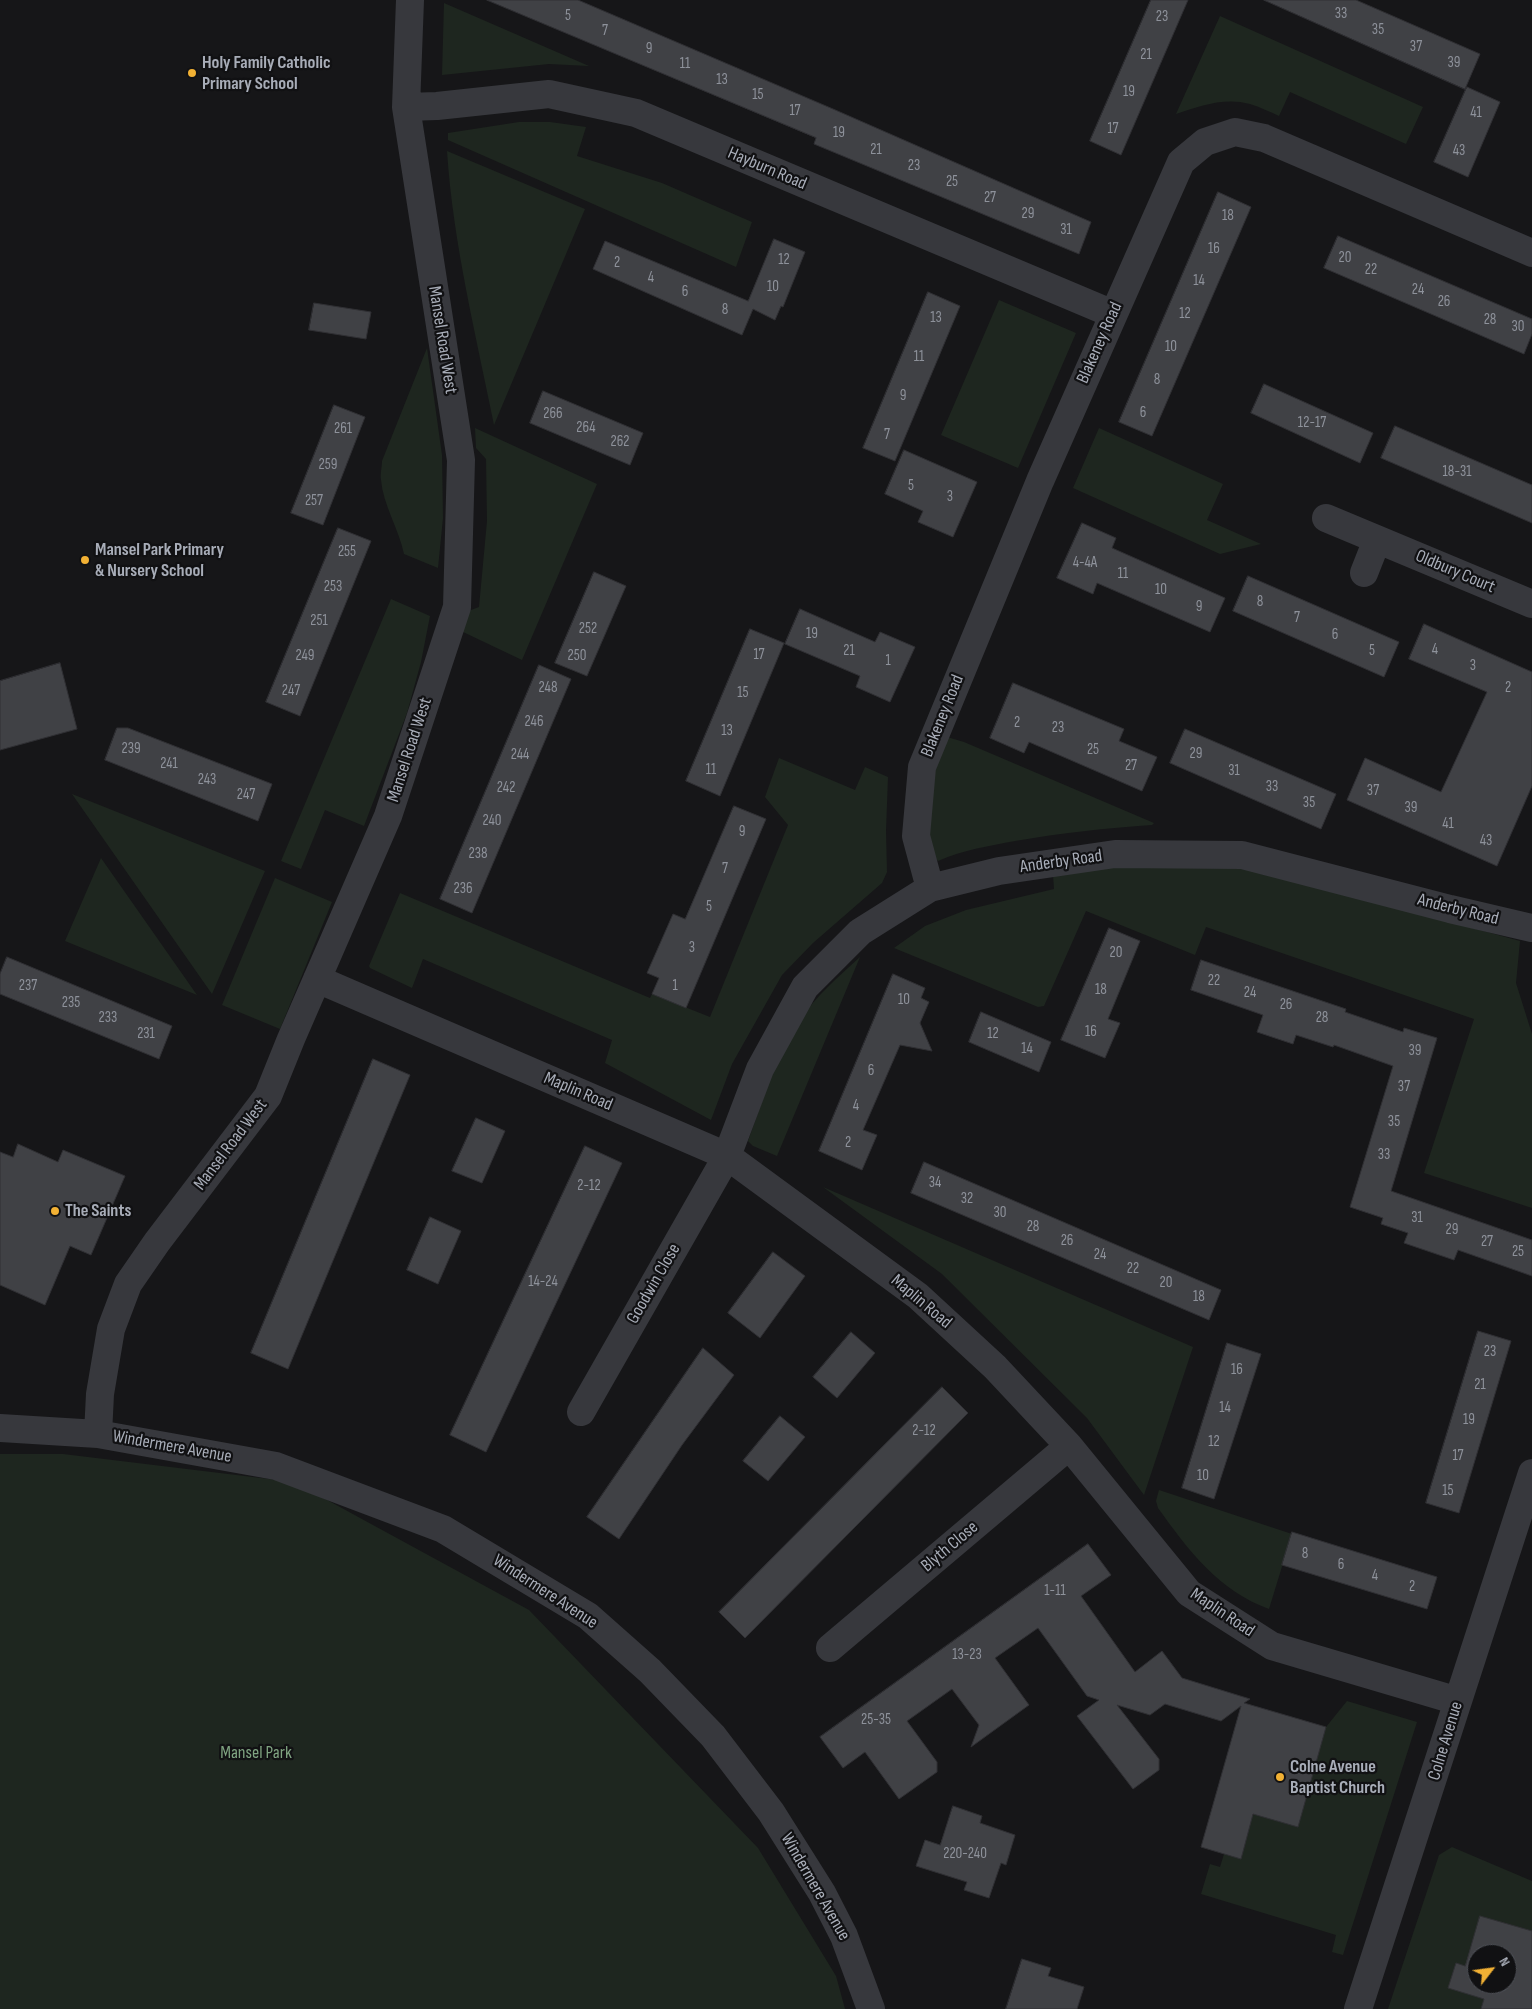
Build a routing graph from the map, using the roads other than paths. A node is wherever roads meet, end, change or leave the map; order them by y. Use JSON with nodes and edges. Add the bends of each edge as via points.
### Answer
{"nodes":[{"id":1,"x":410,"y":0,"type":"edge"},
{"id":2,"x":406,"y":107,"type":"junction"},
{"id":3,"x":1532,"y":253,"type":"edge"},
{"id":4,"x":1113,"y":314,"type":"junction"},
{"id":5,"x":1326,"y":518,"type":"dead end"},
{"id":6,"x":1377,"y":540,"type":"junction"},
{"id":7,"x":1364,"y":573,"type":"dead end"},
{"id":8,"x":1532,"y":604,"type":"edge"},
{"id":9,"x":930,"y":888,"type":"junction"},
{"id":10,"x":1532,"y":928,"type":"edge"},
{"id":11,"x":317,"y":979,"type":"junction"},
{"id":12,"x":727,"y":1156,"type":"junction"},
{"id":13,"x":581,"y":1412,"type":"dead end"},
{"id":14,"x":0,"y":1428,"type":"edge"},
{"id":15,"x":98,"y":1434,"type":"junction"},
{"id":16,"x":1069,"y":1446,"type":"junction"},
{"id":17,"x":1532,"y":1473,"type":"edge"},
{"id":18,"x":830,"y":1648,"type":"dead end"},
{"id":19,"x":1458,"y":1701,"type":"junction"},
{"id":20,"x":871,"y":2009,"type":"edge"},
{"id":21,"x":1358,"y":2009,"type":"edge"}],
"edges":[{"from":1,"to":2,"type":"street","name":"Mansel Road West"},
{"from":2,"to":4,"type":"street","name":"Hayburn Road","via":[[549,94],[636,113]]},
{"from":2,"to":11,"type":"street","name":"Mansel Road West","via":[[461,460],[457,607],[388,816]]},
{"from":3,"to":4,"type":"street","name":"Blakeney Road","via":[[1264,138],[1235,132],[1205,142],[1180,162]]},
{"from":4,"to":9,"type":"street","name":"Blakeney Road","via":[[922,767],[916,836]]},
{"from":5,"to":6,"type":"street","name":"Oldbury Court"},
{"from":6,"to":7,"type":"street"},
{"from":6,"to":8,"type":"street","name":"Oldbury Court"},
{"from":9,"to":10,"type":"street","name":"Anderby Road","via":[[999,871],[1115,854],[1242,855]]},
{"from":9,"to":12,"type":"street","name":"Anderby Road","via":[[860,932],[805,988],[760,1069]]},
{"from":11,"to":12,"type":"street","name":"Maplin Road"},
{"from":11,"to":15,"type":"street","name":"Mansel Road West","via":[[268,1096],[128,1284],[111,1329],[100,1394]]},
{"from":12,"to":13,"type":"street","name":"Goodwin Close"},
{"from":12,"to":16,"type":"street","name":"Maplin Road","via":[[918,1296],[995,1368]]},
{"from":14,"to":15,"type":"street","name":"Windermere Avenue"},
{"from":15,"to":20,"type":"street","name":"Windermere Avenue","via":[[276,1466],[442,1529],[588,1616],[650,1671],[713,1736],[771,1812],[822,1893],[844,1936]]},
{"from":16,"to":18,"type":"street","name":"Blyth Close"},
{"from":16,"to":19,"type":"street","name":"Maplin Road","via":[[1189,1593],[1272,1646]]},
{"from":17,"to":19,"type":"street","name":"Colne Avenue"},
{"from":19,"to":21,"type":"street","name":"Colne Avenue"}]}
